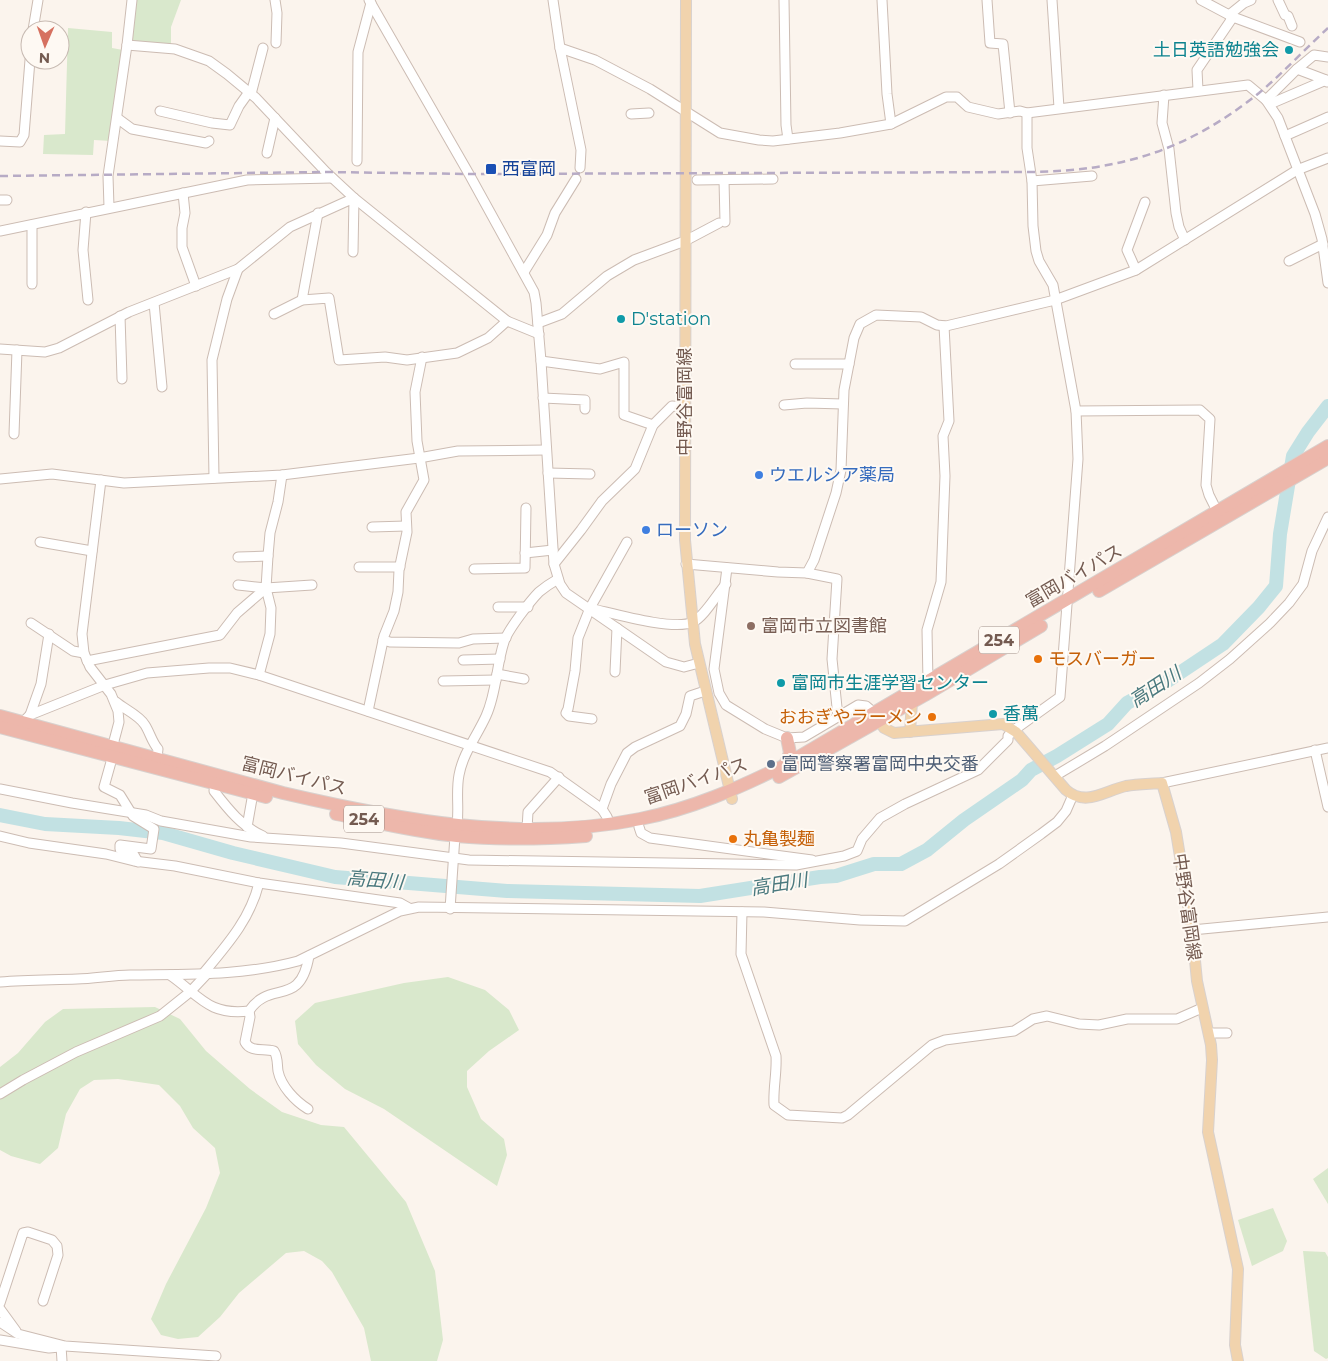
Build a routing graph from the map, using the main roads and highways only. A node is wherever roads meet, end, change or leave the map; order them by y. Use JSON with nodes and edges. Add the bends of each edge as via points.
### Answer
{"nodes":[{"id":1,"x":686,"y":0,"type":"edge"},
{"id":2,"x":1328,"y":446,"type":"edge"},
{"id":3,"x":1328,"y":458,"type":"edge"},
{"id":4,"x":1067,"y":605,"type":"junction"},
{"id":5,"x":912,"y":702,"type":"junction"},
{"id":6,"x":0,"y":716,"type":"edge"},
{"id":7,"x":876,"y":716,"type":"junction"},
{"id":8,"x":0,"y":727,"type":"edge"},
{"id":9,"x":910,"y":732,"type":"junction"},
{"id":10,"x":787,"y":738,"type":"road end"},
{"id":11,"x":111,"y":751,"type":"junction"},
{"id":12,"x":785,"y":765,"type":"junction"},
{"id":13,"x":731,"y":795,"type":"junction"},
{"id":14,"x":456,"y":830,"type":"junction"},
{"id":15,"x":1238,"y":1361,"type":"edge"}],
"edges":[{"from":1,"to":13,"type":"main road","name":"中野谷富岡線","via":[[686,564],[699,663]]},
{"from":2,"to":4,"type":"highway","name":"富岡バイパス","number":"254"},
{"from":3,"to":4,"type":"highway","name":"富岡バイパス","number":"254"},
{"from":4,"to":5,"type":"highway","name":"富岡バイパス","number":"254"},
{"from":4,"to":7,"type":"highway","name":"富岡バイパス","number":"254","via":[[928,682]]},
{"from":5,"to":7,"type":"highway","name":"富岡バイパス","number":"254"},
{"from":5,"to":9,"type":"main road"},
{"from":6,"to":11,"type":"highway","name":"富岡バイパス","number":"254","via":[[26,718]]},
{"from":7,"to":9,"type":"main road","via":[[889,731]]},
{"from":7,"to":12,"type":"highway","name":"富岡バイパス","number":"254"},
{"from":7,"to":13,"type":"highway","name":"富岡バイパス","number":"254","via":[[789,772]]},
{"from":8,"to":11,"type":"highway","name":"富岡バイパス","number":"254"},
{"from":9,"to":15,"type":"main road","name":"中野谷富岡線","via":[[1002,724],[1015,731],[1073,795],[1082,799],[1126,786],[1162,783],[1176,832],[1197,981],[1209,1033],[1212,1060],[1208,1132],[1238,1269],[1235,1346]]},
{"from":10,"to":12,"type":"highway","via":[[790,752]]},
{"from":11,"to":14,"type":"highway","name":"富岡バイパス","number":"254","via":[[158,758],[326,803]]},
{"from":11,"to":14,"type":"highway","name":"富岡バイパス","number":"254","via":[[216,784],[351,817],[412,829]]},
{"from":12,"to":13,"type":"highway","name":"富岡バイパス","number":"254"},
{"from":13,"to":14,"type":"highway","name":"富岡バイパス","number":"254","via":[[610,824],[572,828]]},
{"from":13,"to":14,"type":"highway","name":"富岡バイパス","number":"254","via":[[704,810],[592,835],[500,839]]}]}
